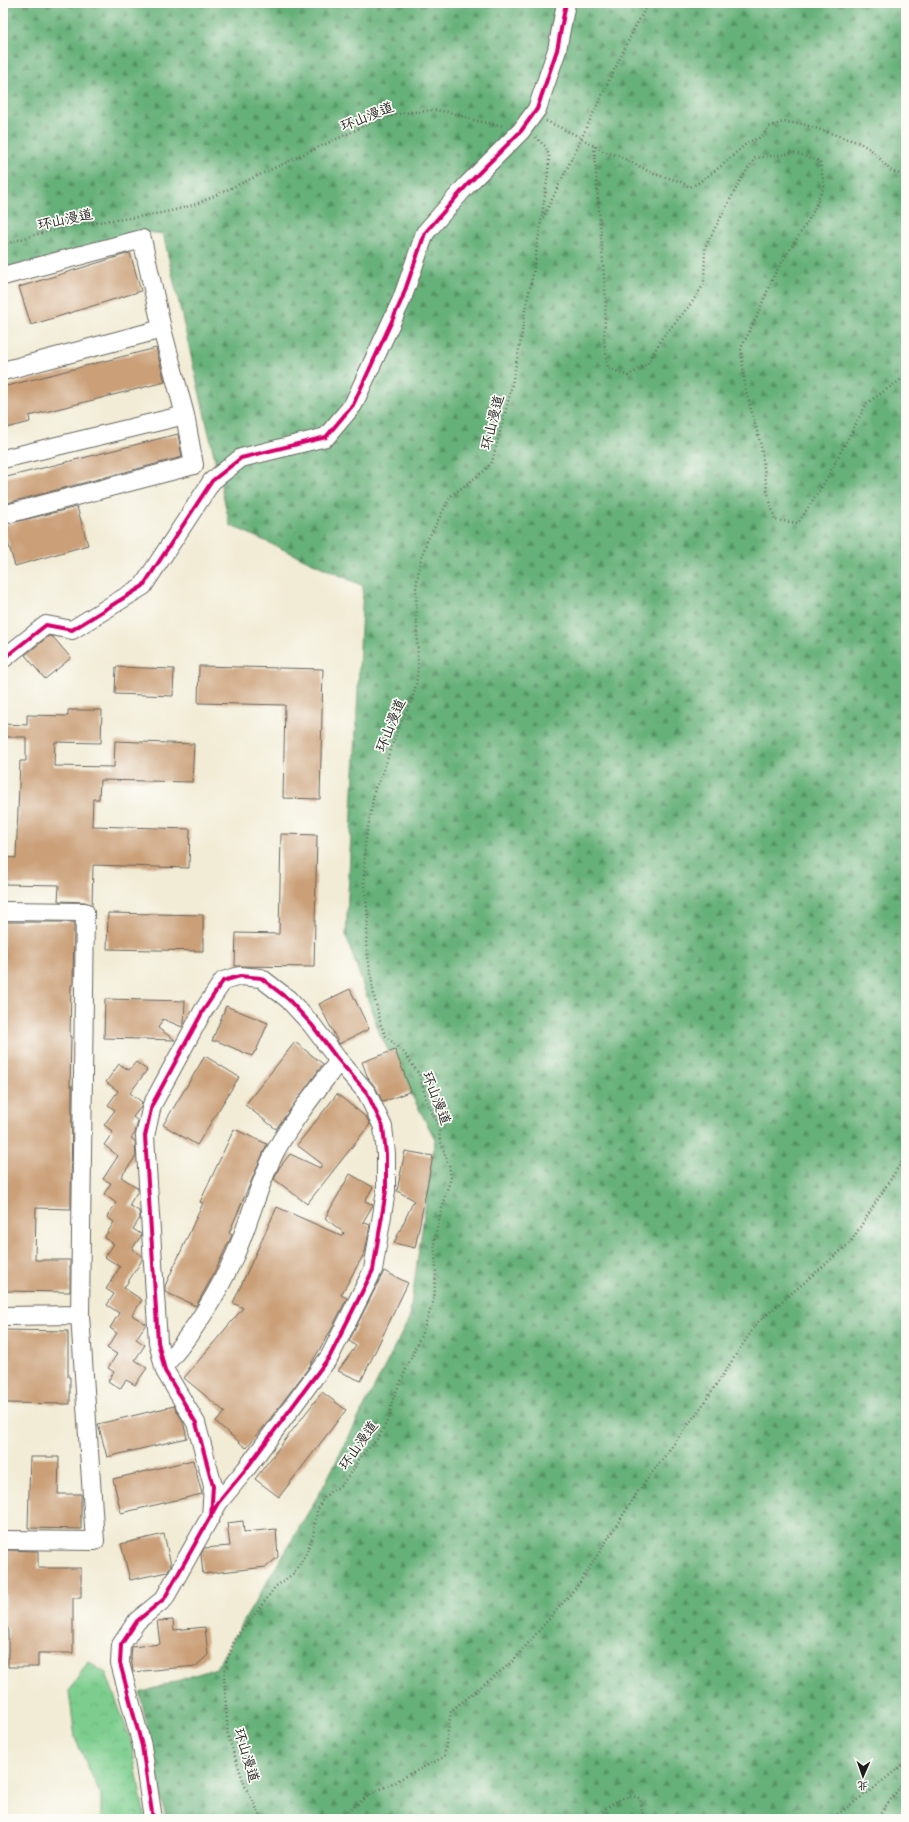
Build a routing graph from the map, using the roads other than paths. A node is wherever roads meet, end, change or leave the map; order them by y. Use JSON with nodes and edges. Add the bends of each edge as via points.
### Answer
{"nodes":[{"id":1,"x":566,"y":3,"type":"edge"},
{"id":2,"x":3,"y":276,"type":"edge"},
{"id":3,"x":162,"y":329,"type":"junction"},
{"id":4,"x":3,"y":371,"type":"edge"},
{"id":5,"x":185,"y":415,"type":"junction"},
{"id":6,"x":3,"y":459,"type":"edge"},
{"id":7,"x":3,"y":515,"type":"edge"},
{"id":8,"x":3,"y":659,"type":"edge"},
{"id":9,"x":3,"y":911,"type":"edge"},
{"id":10,"x":339,"y":1061,"type":"junction"},
{"id":11,"x":80,"y":1315,"type":"junction"},
{"id":12,"x":3,"y":1316,"type":"edge"},
{"id":13,"x":164,"y":1366,"type":"junction"},
{"id":14,"x":211,"y":1517,"type":"junction"},
{"id":15,"x":3,"y":1540,"type":"edge"},
{"id":16,"x":153,"y":1819,"type":"edge"}],
"edges":[{"from":1,"to":8,"type":"street","via":[[557,50],[537,109],[521,131],[467,185],[425,233],[402,300],[353,405],[326,437],[241,458],[212,481],[143,586],[72,630],[46,625]]},
{"from":2,"to":3,"type":"street","via":[[142,239]]},
{"from":3,"to":4,"type":"street"},
{"from":3,"to":5,"type":"street"},
{"from":5,"to":6,"type":"street"},
{"from":5,"to":7,"type":"street","via":[[194,465]]},
{"from":9,"to":11,"type":"street","via":[[85,912]]},
{"from":10,"to":13,"type":"street","via":[[290,1127],[276,1151],[234,1256],[206,1312]]},
{"from":10,"to":13,"type":"street","via":[[312,1025],[288,999],[261,978],[240,976],[223,981],[203,1011],[152,1105],[146,1136],[158,1342]]},
{"from":10,"to":14,"type":"street","via":[[367,1093],[383,1127],[386,1191],[373,1270],[330,1356],[218,1503]]},
{"from":11,"to":12,"type":"street"},
{"from":11,"to":15,"type":"street","via":[[96,1541]]},
{"from":13,"to":14,"type":"street","via":[[196,1423],[213,1486]]},
{"from":14,"to":16,"type":"street","via":[[164,1599],[137,1620],[121,1645],[120,1663],[142,1746]]}]}
